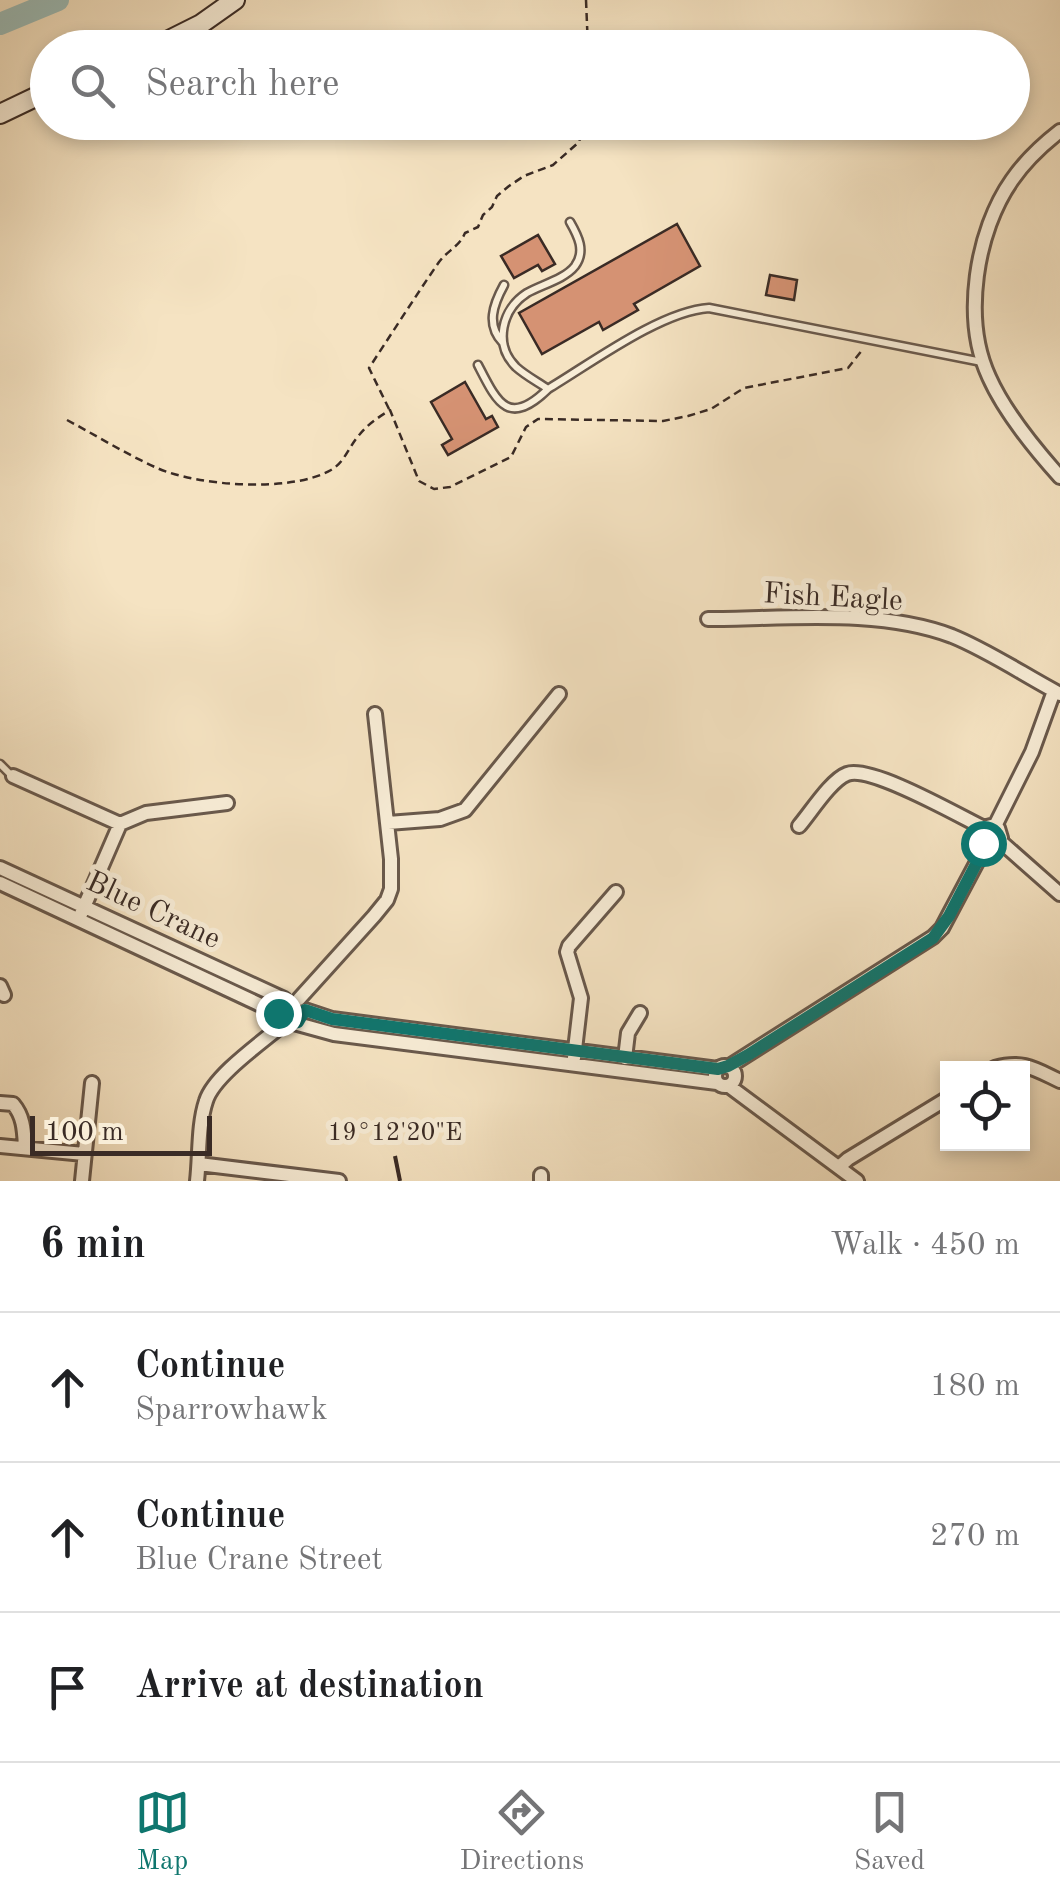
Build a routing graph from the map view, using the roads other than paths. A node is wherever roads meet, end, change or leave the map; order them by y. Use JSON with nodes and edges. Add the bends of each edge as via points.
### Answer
{"nodes":[{"id":1,"x":234,"y":0,"type":"edge"},
{"id":2,"x":188,"y":30,"type":"edge"},
{"id":3,"x":30,"y":100,"type":"edge"},
{"id":4,"x":0,"y":114,"type":"edge"},
{"id":5,"x":1060,"y":131,"type":"edge"},
{"id":6,"x":570,"y":222,"type":"dead end"},
{"id":7,"x":504,"y":285,"type":"dead end"},
{"id":8,"x":503,"y":344,"type":"junction"},
{"id":9,"x":983,"y":362,"type":"junction"},
{"id":10,"x":478,"y":365,"type":"dead end"},
{"id":11,"x":548,"y":390,"type":"junction"},
{"id":12,"x":1060,"y":477,"type":"edge"},
{"id":13,"x":708,"y":620,"type":"dead end"},
{"id":14,"x":1057,"y":693,"type":"edge"},
{"id":15,"x":559,"y":694,"type":"dead end"},
{"id":16,"x":375,"y":714,"type":"dead end"},
{"id":17,"x":0,"y":764,"type":"edge"},
{"id":18,"x":13,"y":776,"type":"joint"},
{"id":19,"x":227,"y":802,"type":"dead end"},
{"id":20,"x":388,"y":823,"type":"junction"},
{"id":21,"x":120,"y":824,"type":"junction"},
{"id":22,"x":799,"y":826,"type":"dead end"},
{"id":23,"x":990,"y":827,"type":"junction"},
{"id":24,"x":993,"y":843,"type":"junction"},
{"id":25,"x":0,"y":868,"type":"edge"},
{"id":26,"x":0,"y":883,"type":"edge"},
{"id":27,"x":616,"y":892,"type":"dead end"},
{"id":28,"x":1060,"y":894,"type":"edge"},
{"id":29,"x":82,"y":912,"type":"junction"},
{"id":30,"x":296,"y":1003,"type":"junction"},
{"id":31,"x":640,"y":1013,"type":"dead end"},
{"id":32,"x":286,"y":1019,"type":"junction"},
{"id":33,"x":575,"y":1058,"type":"junction"},
{"id":34,"x":625,"y":1058,"type":"junction"},
{"id":35,"x":1030,"y":1067,"type":"edge"},
{"id":36,"x":727,"y":1076,"type":"junction"},
{"id":37,"x":1060,"y":1082,"type":"edge"},
{"id":38,"x":92,"y":1084,"type":"dead end"},
{"id":39,"x":0,"y":1103,"type":"edge"},
{"id":40,"x":940,"y":1103,"type":"edge"},
{"id":41,"x":0,"y":1146,"type":"edge"},
{"id":42,"x":25,"y":1148,"type":"junction"},
{"id":43,"x":84,"y":1154,"type":"junction"},
{"id":44,"x":199,"y":1164,"type":"junction"},
{"id":45,"x":839,"y":1167,"type":"junction"},
{"id":46,"x":312,"y":1180,"type":"edge"},
{"id":47,"x":82,"y":1181,"type":"edge"},
{"id":48,"x":197,"y":1181,"type":"edge"},
{"id":49,"x":339,"y":1181,"type":"edge"},
{"id":50,"x":857,"y":1181,"type":"edge"}],
"edges":[{"from":1,"to":2,"type":"main road"},
{"from":3,"to":4,"type":"main road"},
{"from":5,"to":9,"type":"street","via":[[1010,182],[985,233],[975,302]]},
{"from":6,"to":8,"type":"lane","via":[[581,250],[576,264],[511,306]]},
{"from":7,"to":8,"type":"lane","via":[[492,313]]},
{"from":8,"to":11,"type":"lane","via":[[517,367]]},
{"from":9,"to":11,"type":"lane","via":[[697,308]]},
{"from":9,"to":12,"type":"street","via":[[1005,406]]},
{"from":10,"to":11,"type":"lane","via":[[507,407],[524,408]]},
{"from":13,"to":14,"type":"street","name":"Fish Eagle","via":[[853,618],[912,626],[968,644]]},
{"from":14,"to":23,"type":"street"},
{"from":15,"to":20,"type":"street","via":[[465,810]]},
{"from":16,"to":20,"type":"street"},
{"from":17,"to":18,"type":"lane"},
{"from":18,"to":21,"type":"street"},
{"from":19,"to":21,"type":"street","via":[[146,813]]},
{"from":20,"to":30,"type":"street","via":[[387,900]]},
{"from":21,"to":29,"type":"street"},
{"from":22,"to":23,"type":"street","via":[[834,784],[857,772]]},
{"from":23,"to":24,"type":"street","via":[[981,836]]},
{"from":24,"to":28,"type":"street"},
{"from":24,"to":36,"type":"street","via":[[933,938],[748,1055]]},
{"from":25,"to":29,"type":"street","name":"Blue Crane"},
{"from":26,"to":29,"type":"street","name":"Blue Crane"},
{"from":27,"to":33,"type":"street","via":[[566,952],[581,998]]},
{"from":29,"to":30,"type":"street","name":"Blue Crane"},
{"from":29,"to":32,"type":"street","name":"Blue Crane"},
{"from":30,"to":32,"type":"street","via":[[302,1018]]},
{"from":30,"to":32,"type":"street","via":[[279,1005]]},
{"from":30,"to":33,"type":"street","name":"Blue Crane","via":[[332,1019]]},
{"from":31,"to":34,"type":"street","via":[[628,1033]]},
{"from":32,"to":33,"type":"street","name":"Blue Crane","via":[[334,1034]]},
{"from":32,"to":44,"type":"street","via":[[207,1095]]},
{"from":33,"to":34,"type":"street"},
{"from":33,"to":36,"type":"street"},
{"from":34,"to":36,"type":"street"},
{"from":35,"to":37,"type":"street"},
{"from":36,"to":45,"type":"street"},
{"from":38,"to":43,"type":"street"},
{"from":39,"to":42,"type":"street","via":[[13,1104],[22,1117]]},
{"from":40,"to":45,"type":"street"},
{"from":41,"to":42,"type":"street"},
{"from":42,"to":43,"type":"street"},
{"from":43,"to":47,"type":"street"},
{"from":44,"to":46,"type":"street"},
{"from":44,"to":48,"type":"street"},
{"from":45,"to":50,"type":"street"},
{"from":46,"to":49,"type":"street"}]}
